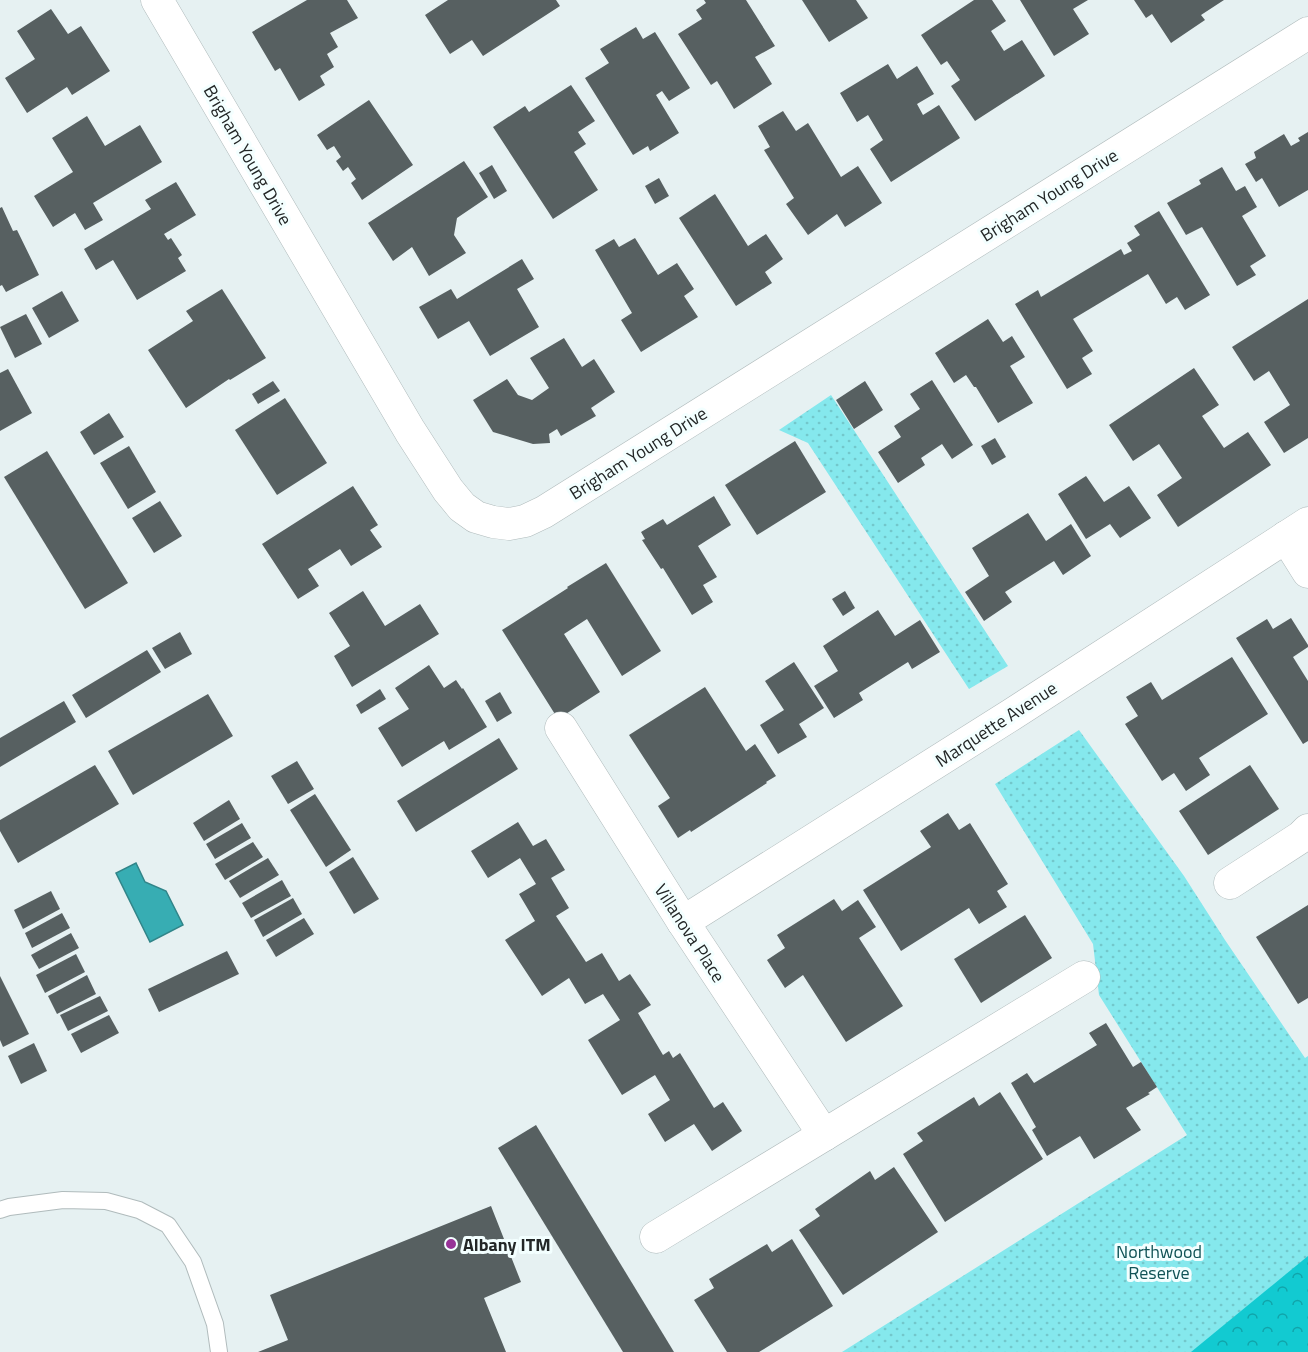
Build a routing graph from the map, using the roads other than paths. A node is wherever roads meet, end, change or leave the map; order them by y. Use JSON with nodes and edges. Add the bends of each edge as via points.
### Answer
{"nodes":[{"id":1,"x":158,"y":0,"type":"edge"},
{"id":2,"x":1308,"y":33,"type":"edge"},
{"id":3,"x":1297,"y":530,"type":"edge"},
{"id":4,"x":1308,"y":572,"type":"edge"},
{"id":5,"x":561,"y":728,"type":"dead end"},
{"id":6,"x":1308,"y":830,"type":"edge"},
{"id":7,"x":1230,"y":883,"type":"dead end"},
{"id":8,"x":682,"y":922,"type":"junction"},
{"id":9,"x":1084,"y":977,"type":"dead end"},
{"id":10,"x":824,"y":1135,"type":"junction"},
{"id":11,"x":0,"y":1210,"type":"edge"},
{"id":12,"x":656,"y":1237,"type":"dead end"},
{"id":13,"x":219,"y":1352,"type":"edge"}],
"edges":[{"from":1,"to":2,"type":"street","name":"Brigham Young Drive","via":[[448,490],[476,517],[509,524],[544,512]]},
{"from":3,"to":4,"type":"street"},
{"from":3,"to":8,"type":"street","name":"Marquette Avenue"},
{"from":5,"to":8,"type":"street","name":"Villanova Place"},
{"from":6,"to":7,"type":"street"},
{"from":8,"to":10,"type":"street","name":"Villanova Place"},
{"from":9,"to":10,"type":"street"},
{"from":10,"to":12,"type":"street"},
{"from":11,"to":13,"type":"lane","via":[[63,1200],[106,1201],[139,1210],[168,1225],[193,1262],[215,1324]]}]}
